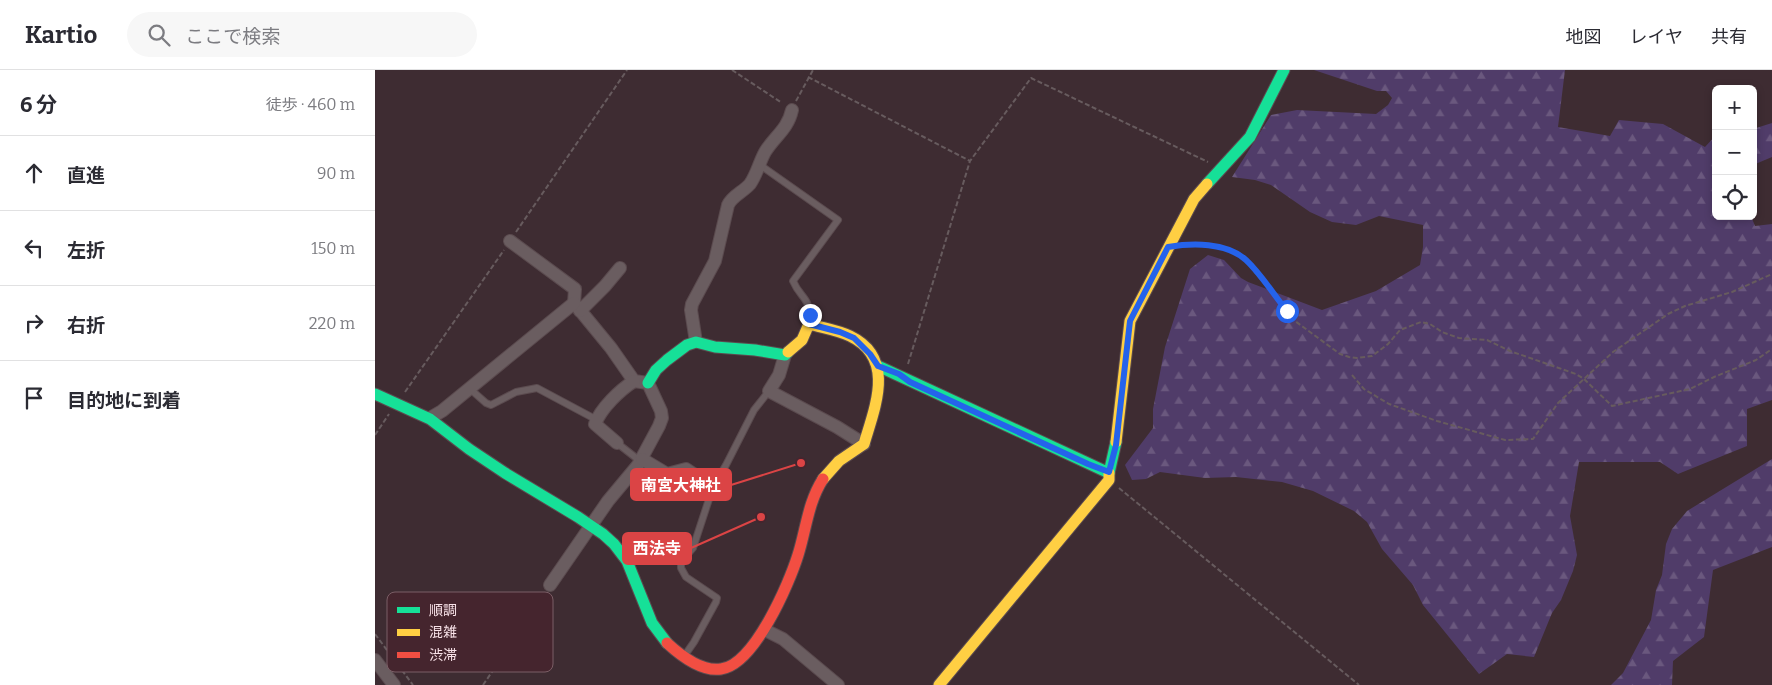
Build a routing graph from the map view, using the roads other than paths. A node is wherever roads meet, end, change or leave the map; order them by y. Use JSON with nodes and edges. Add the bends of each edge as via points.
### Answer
{"nodes":[{"id":1,"x":1284,"y":70,"type":"edge"},
{"id":2,"x":792,"y":110,"type":"road end"},
{"id":3,"x":760,"y":165,"type":"junction"},
{"id":4,"x":510,"y":242,"type":"dead end"},
{"id":5,"x":619,"y":268,"type":"dead end"},
{"id":6,"x":577,"y":307,"type":"junction"},
{"id":7,"x":809,"y":324,"type":"junction"},
{"id":8,"x":696,"y":342,"type":"junction"},
{"id":9,"x":785,"y":355,"type":"junction"},
{"id":10,"x":878,"y":366,"type":"junction"},
{"id":11,"x":634,"y":381,"type":"junction"},
{"id":12,"x":648,"y":383,"type":"junction"},
{"id":13,"x":469,"y":388,"type":"junction"},
{"id":14,"x":769,"y":391,"type":"junction"},
{"id":15,"x":375,"y":394,"type":"edge"},
{"id":16,"x":430,"y":418,"type":"junction"},
{"id":17,"x":597,"y":420,"type":"junction"},
{"id":18,"x":617,"y":443,"type":"joint"},
{"id":19,"x":864,"y":444,"type":"junction"},
{"id":20,"x":641,"y":460,"type":"junction"},
{"id":21,"x":1109,"y":476,"type":"junction"},
{"id":22,"x":713,"y":488,"type":"junction"},
{"id":23,"x":592,"y":524,"type":"junction"},
{"id":24,"x":550,"y":585,"type":"road end"},
{"id":25,"x":765,"y":630,"type":"junction"},
{"id":26,"x":684,"y":656,"type":"junction"},
{"id":27,"x":375,"y":660,"type":"edge"},
{"id":28,"x":394,"y":685,"type":"edge"},
{"id":29,"x":838,"y":685,"type":"edge"},
{"id":30,"x":939,"y":685,"type":"edge"}],
"edges":[{"from":1,"to":21,"type":"street","via":[[1250,137],[1194,199],[1130,321],[1116,445]]},
{"from":2,"to":3,"type":"street","via":[[787,124],[765,152]]},
{"from":3,"to":7,"type":"lane","via":[[838,220],[793,281],[808,302]]},
{"from":3,"to":8,"type":"street","via":[[754,179],[731,200],[715,261],[694,297],[691,310]]},
{"from":4,"to":6,"type":"street","via":[[575,289]]},
{"from":5,"to":6,"type":"street","via":[[605,286]]},
{"from":6,"to":11,"type":"street"},
{"from":6,"to":13,"type":"street"},
{"from":7,"to":9,"type":"street","via":[[802,340]]},
{"from":7,"to":10,"type":"street","via":[[854,338]]},
{"from":8,"to":9,"type":"street"},
{"from":8,"to":12,"type":"street","via":[[667,360]]},
{"from":9,"to":14,"type":"street","via":[[779,375]]},
{"from":10,"to":19,"type":"street","via":[[875,404]]},
{"from":10,"to":21,"type":"street"},
{"from":11,"to":12,"type":"street"},
{"from":11,"to":17,"type":"street","via":[[614,398]]},
{"from":12,"to":20,"type":"street","via":[[661,418]]},
{"from":13,"to":16,"type":"street"},
{"from":13,"to":17,"type":"lane","via":[[491,405],[516,392],[537,388]]},
{"from":14,"to":19,"type":"street"},
{"from":14,"to":22,"type":"lane","via":[[754,410]]},
{"from":15,"to":16,"type":"street"},
{"from":16,"to":23,"type":"street","via":[[513,479]]},
{"from":17,"to":18,"type":"street","via":[[595,424]]},
{"from":18,"to":20,"type":"lane"},
{"from":19,"to":25,"type":"street","via":[[834,464],[819,485],[795,565]]},
{"from":20,"to":22,"type":"street","via":[[667,474],[686,469]]},
{"from":20,"to":23,"type":"street"},
{"from":21,"to":30,"type":"street"},
{"from":22,"to":26,"type":"lane","via":[[693,548],[681,565],[686,577],[717,598],[717,602]]},
{"from":23,"to":24,"type":"street"},
{"from":23,"to":26,"type":"street","via":[[623,555],[655,630],[670,647]]},
{"from":25,"to":26,"type":"street","via":[[745,656],[726,669],[713,670]]},
{"from":25,"to":29,"type":"street","via":[[783,639]]},
{"from":27,"to":28,"type":"street"}]}
